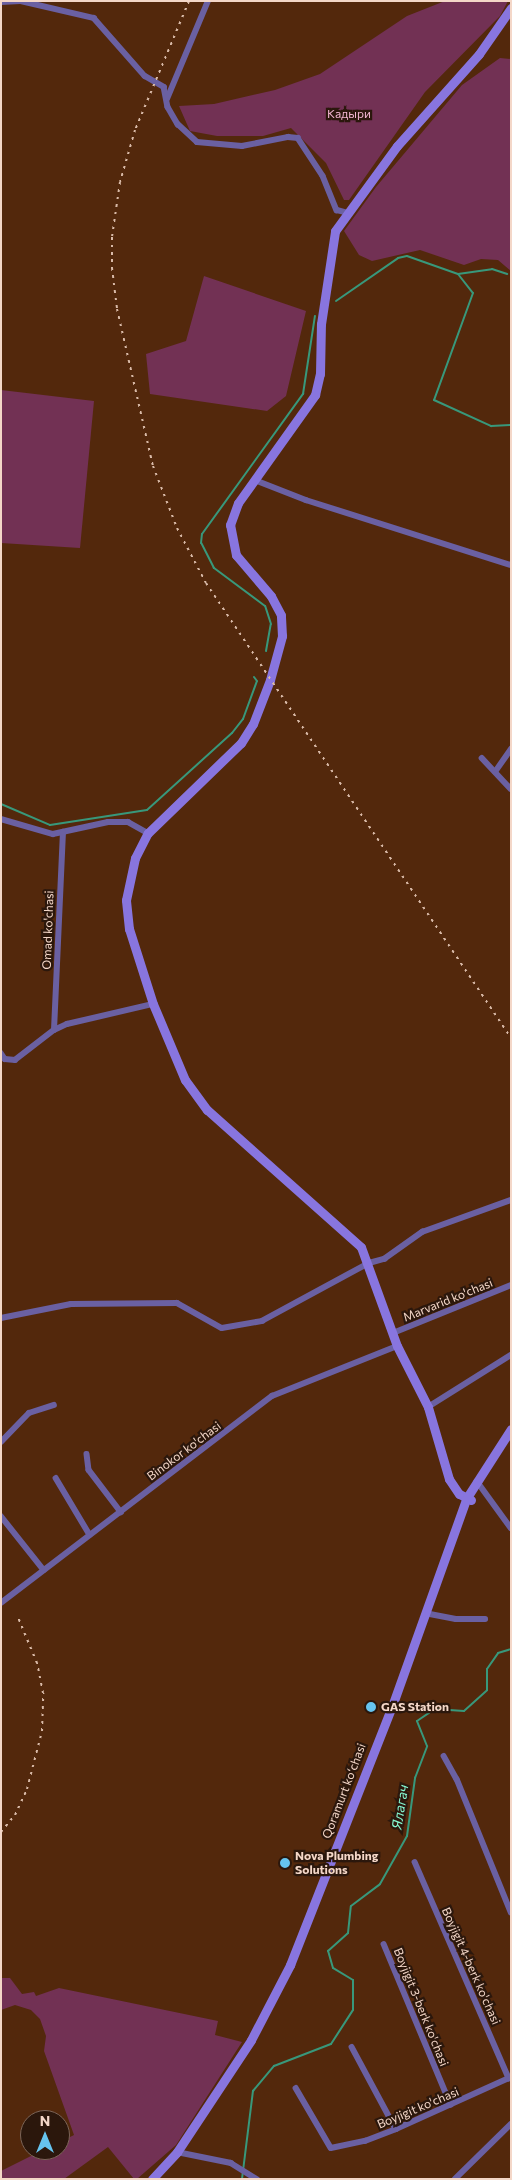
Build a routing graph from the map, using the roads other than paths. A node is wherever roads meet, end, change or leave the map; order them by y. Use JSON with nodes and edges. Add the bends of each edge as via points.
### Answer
{"nodes":[{"id":1,"x":20,"y":1,"type":"edge"},
{"id":2,"x":208,"y":1,"type":"edge"},
{"id":3,"x":1,"y":2,"type":"edge"},
{"id":4,"x":511,"y":8,"type":"edge"},
{"id":5,"x":167,"y":99,"type":"junction"},
{"id":6,"x":346,"y":212,"type":"junction"},
{"id":7,"x":255,"y":480,"type":"junction"},
{"id":8,"x":511,"y":565,"type":"edge"},
{"id":9,"x":511,"y":749,"type":"edge"},
{"id":10,"x":482,"y":758,"type":"dead end"},
{"id":11,"x":495,"y":772,"type":"junction"},
{"id":12,"x":511,"y":789,"type":"edge"},
{"id":13,"x":1,"y":819,"type":"edge"},
{"id":14,"x":63,"y":832,"type":"junction"},
{"id":15,"x":148,"y":833,"type":"junction"},
{"id":16,"x":153,"y":1004,"type":"junction"},
{"id":17,"x":54,"y":1030,"type":"junction"},
{"id":18,"x":1,"y":1052,"type":"edge"},
{"id":19,"x":511,"y":1200,"type":"edge"},
{"id":20,"x":369,"y":1263,"type":"junction"},
{"id":21,"x":511,"y":1285,"type":"edge"},
{"id":22,"x":1,"y":1318,"type":"edge"},
{"id":23,"x":393,"y":1333,"type":"junction"},
{"id":24,"x":397,"y":1346,"type":"junction"},
{"id":25,"x":511,"y":1355,"type":"edge"},
{"id":26,"x":54,"y":1405,"type":"dead end"},
{"id":27,"x":428,"y":1407,"type":"junction"},
{"id":28,"x":511,"y":1429,"type":"edge"},
{"id":29,"x":511,"y":1437,"type":"edge"},
{"id":30,"x":1,"y":1442,"type":"edge"},
{"id":31,"x":87,"y":1454,"type":"dead end"},
{"id":32,"x":56,"y":1478,"type":"dead end"},
{"id":33,"x":478,"y":1482,"type":"junction"},
{"id":34,"x":468,"y":1500,"type":"junction"},
{"id":35,"x":121,"y":1512,"type":"junction"},
{"id":36,"x":1,"y":1516,"type":"edge"},
{"id":37,"x":511,"y":1528,"type":"edge"},
{"id":38,"x":90,"y":1535,"type":"junction"},
{"id":39,"x":44,"y":1570,"type":"junction"},
{"id":40,"x":1,"y":1603,"type":"edge"},
{"id":41,"x":430,"y":1614,"type":"junction"},
{"id":42,"x":486,"y":1620,"type":"dead end"},
{"id":43,"x":393,"y":1709,"type":"junction"},
{"id":44,"x":444,"y":1756,"type":"dead end"},
{"id":45,"x":415,"y":1862,"type":"dead end"},
{"id":46,"x":511,"y":1912,"type":"edge"},
{"id":47,"x":384,"y":1944,"type":"dead end"},
{"id":48,"x":352,"y":2047,"type":"dead end"},
{"id":49,"x":510,"y":2077,"type":"edge"},
{"id":50,"x":296,"y":2088,"type":"dead end"},
{"id":51,"x":450,"y":2105,"type":"junction"},
{"id":52,"x":511,"y":2124,"type":"edge"},
{"id":53,"x":396,"y":2129,"type":"junction"},
{"id":54,"x":178,"y":2153,"type":"junction"},
{"id":55,"x":152,"y":2179,"type":"edge"},
{"id":56,"x":157,"y":2179,"type":"edge"},
{"id":57,"x":257,"y":2179,"type":"edge"},
{"id":58,"x":455,"y":2179,"type":"edge"}],
"edges":[{"from":1,"to":3,"type":"street"},
{"from":1,"to":5,"type":"street","via":[[94,18],[144,76],[164,88]]},
{"from":2,"to":5,"type":"street"},
{"from":4,"to":6,"type":"main road","via":[[479,54],[397,146]]},
{"from":5,"to":6,"type":"street","via":[[178,124],[197,142],[242,146],[298,138],[323,176],[337,210]]},
{"from":6,"to":7,"type":"main road","via":[[331,245],[315,395]]},
{"from":7,"to":8,"type":"street","via":[[306,500]]},
{"from":7,"to":15,"type":"main road","via":[[234,510],[230,540],[240,561],[278,608],[283,629],[277,656],[263,698],[241,743]]},
{"from":9,"to":11,"type":"street"},
{"from":10,"to":11,"type":"street"},
{"from":11,"to":12,"type":"street"},
{"from":13,"to":14,"type":"street","via":[[44,832]]},
{"from":14,"to":15,"type":"street","via":[[108,822],[128,822]]},
{"from":14,"to":17,"type":"street","name":"Omad ko'chasi"},
{"from":15,"to":16,"type":"main road","via":[[130,874],[126,910]]},
{"from":16,"to":17,"type":"street","via":[[67,1024]]},
{"from":16,"to":20,"type":"main road","via":[[179,1069],[203,1106],[340,1226],[361,1247]]},
{"from":17,"to":18,"type":"street","via":[[15,1060],[6,1059]]},
{"from":19,"to":20,"type":"street","via":[[422,1232],[384,1259]]},
{"from":20,"to":22,"type":"street","via":[[262,1321],[222,1328],[177,1302],[71,1304]]},
{"from":20,"to":23,"type":"main road"},
{"from":21,"to":23,"type":"street","name":"Marvarid ko'chasi"},
{"from":23,"to":24,"type":"main road"},
{"from":24,"to":27,"type":"main road"},
{"from":24,"to":35,"type":"street","name":"Binokor ko'chasi","via":[[272,1396]]},
{"from":25,"to":27,"type":"street"},
{"from":26,"to":30,"type":"street","via":[[30,1413]]},
{"from":27,"to":34,"type":"main road","via":[[448,1479]]},
{"from":28,"to":33,"type":"main road"},
{"from":29,"to":33,"type":"main road"},
{"from":31,"to":35,"type":"street","via":[[89,1470]]},
{"from":32,"to":38,"type":"street"},
{"from":33,"to":34,"type":"main road"},
{"from":33,"to":37,"type":"street"},
{"from":34,"to":41,"type":"main road","name":"Qoramurt koʻchasi"},
{"from":34,"to":43,"type":"main road","name":"Qoramurt koʻchasi"},
{"from":35,"to":38,"type":"street","name":"Binokor ko'chasi"},
{"from":36,"to":39,"type":"street"},
{"from":38,"to":39,"type":"street","name":"Binokor ko'chasi"},
{"from":39,"to":40,"type":"street","name":"Binokor ko'chasi"},
{"from":41,"to":42,"type":"street"},
{"from":41,"to":43,"type":"main road","name":"Qoramurt koʻchasi"},
{"from":43,"to":54,"type":"main road","name":"Qoramurt koʻchasi","via":[[285,1986],[254,2043]]},
{"from":44,"to":46,"type":"street","via":[[457,1779]]},
{"from":45,"to":49,"type":"street","name":"Boyjigit 4-berk ko'chasi"},
{"from":47,"to":51,"type":"street","name":"Boyjigit 3-berk ko'chasi"},
{"from":48,"to":53,"type":"street"},
{"from":49,"to":51,"type":"street","name":"Boyjigit ko'chasi"},
{"from":50,"to":53,"type":"street","name":"Boyjigit ko'chasi","via":[[331,2148]]},
{"from":51,"to":53,"type":"street","name":"Boyjigit ko'chasi"},
{"from":52,"to":58,"type":"street"},
{"from":54,"to":55,"type":"main road","name":"Qoramurt koʻchasi"},
{"from":54,"to":56,"type":"main road","name":"Qoramurt koʻchasi"},
{"from":54,"to":57,"type":"street","via":[[231,2162]]}]}
